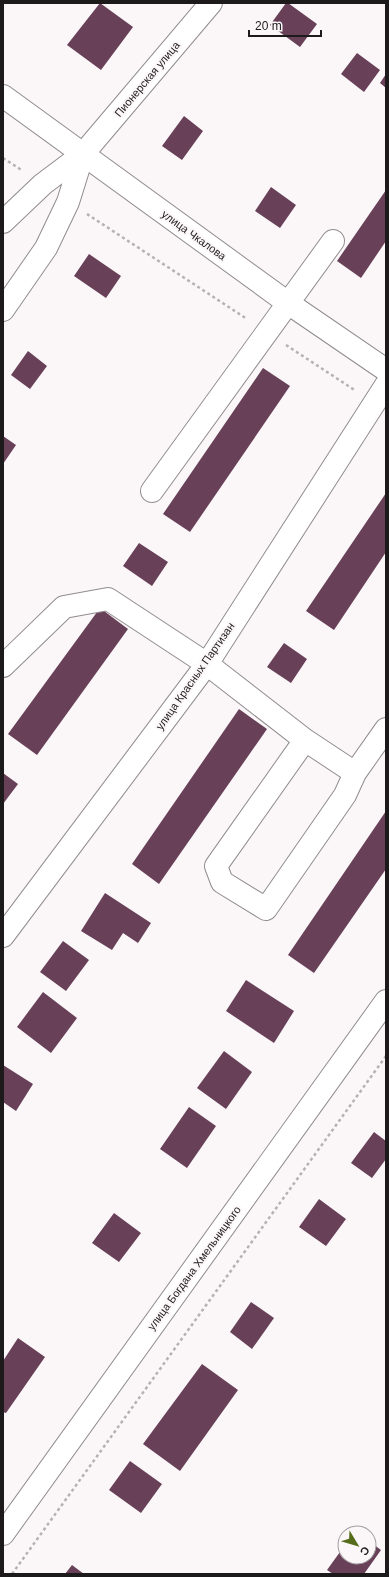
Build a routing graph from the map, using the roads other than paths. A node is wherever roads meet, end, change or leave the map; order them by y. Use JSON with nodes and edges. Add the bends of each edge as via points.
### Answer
{"nodes":[{"id":1,"x":211,"y":3,"type":"edge"},
{"id":2,"x":3,"y":96,"type":"edge"},
{"id":3,"x":84,"y":154,"type":"junction"},
{"id":4,"x":3,"y":222,"type":"edge"},
{"id":5,"x":333,"y":241,"type":"dead end"},
{"id":6,"x":288,"y":303,"type":"junction"},
{"id":7,"x":3,"y":310,"type":"edge"},
{"id":8,"x":386,"y":370,"type":"edge"},
{"id":9,"x":380,"y":394,"type":"edge"},
{"id":10,"x":152,"y":491,"type":"dead end"},
{"id":11,"x":206,"y":664,"type":"junction"},
{"id":12,"x":3,"y":666,"type":"edge"},
{"id":13,"x":386,"y":729,"type":"edge"},
{"id":14,"x":305,"y":740,"type":"junction"},
{"id":15,"x":355,"y":773,"type":"junction"},
{"id":16,"x":3,"y":936,"type":"edge"},
{"id":17,"x":386,"y":1001,"type":"edge"},
{"id":18,"x":3,"y":1534,"type":"edge"}],
"edges":[{"from":1,"to":3,"type":"street","name":"Пионерская улица"},
{"from":2,"to":3,"type":"street","name":"улица Чкалова"},
{"from":3,"to":4,"type":"street","name":"Пионерская улица","via":[[43,184]]},
{"from":3,"to":6,"type":"street","name":"улица Чкалова"},
{"from":3,"to":7,"type":"street","name":"Пионерская улица","via":[[68,202],[46,248]]},
{"from":5,"to":6,"type":"street"},
{"from":6,"to":8,"type":"street","name":"улица Чкалова"},
{"from":6,"to":10,"type":"street"},
{"from":9,"to":11,"type":"street","name":"улица Красных Партизан"},
{"from":11,"to":12,"type":"street","via":[[108,599],[64,607]]},
{"from":11,"to":14,"type":"street"},
{"from":11,"to":16,"type":"street","name":"улица Красных Партизан"},
{"from":13,"to":15,"type":"street"},
{"from":14,"to":15,"type":"street"},
{"from":14,"to":15,"type":"street","via":[[216,866],[222,882],[266,909],[346,795]]},
{"from":17,"to":18,"type":"street","name":"улица Богдана Хмельницкого"}]}
